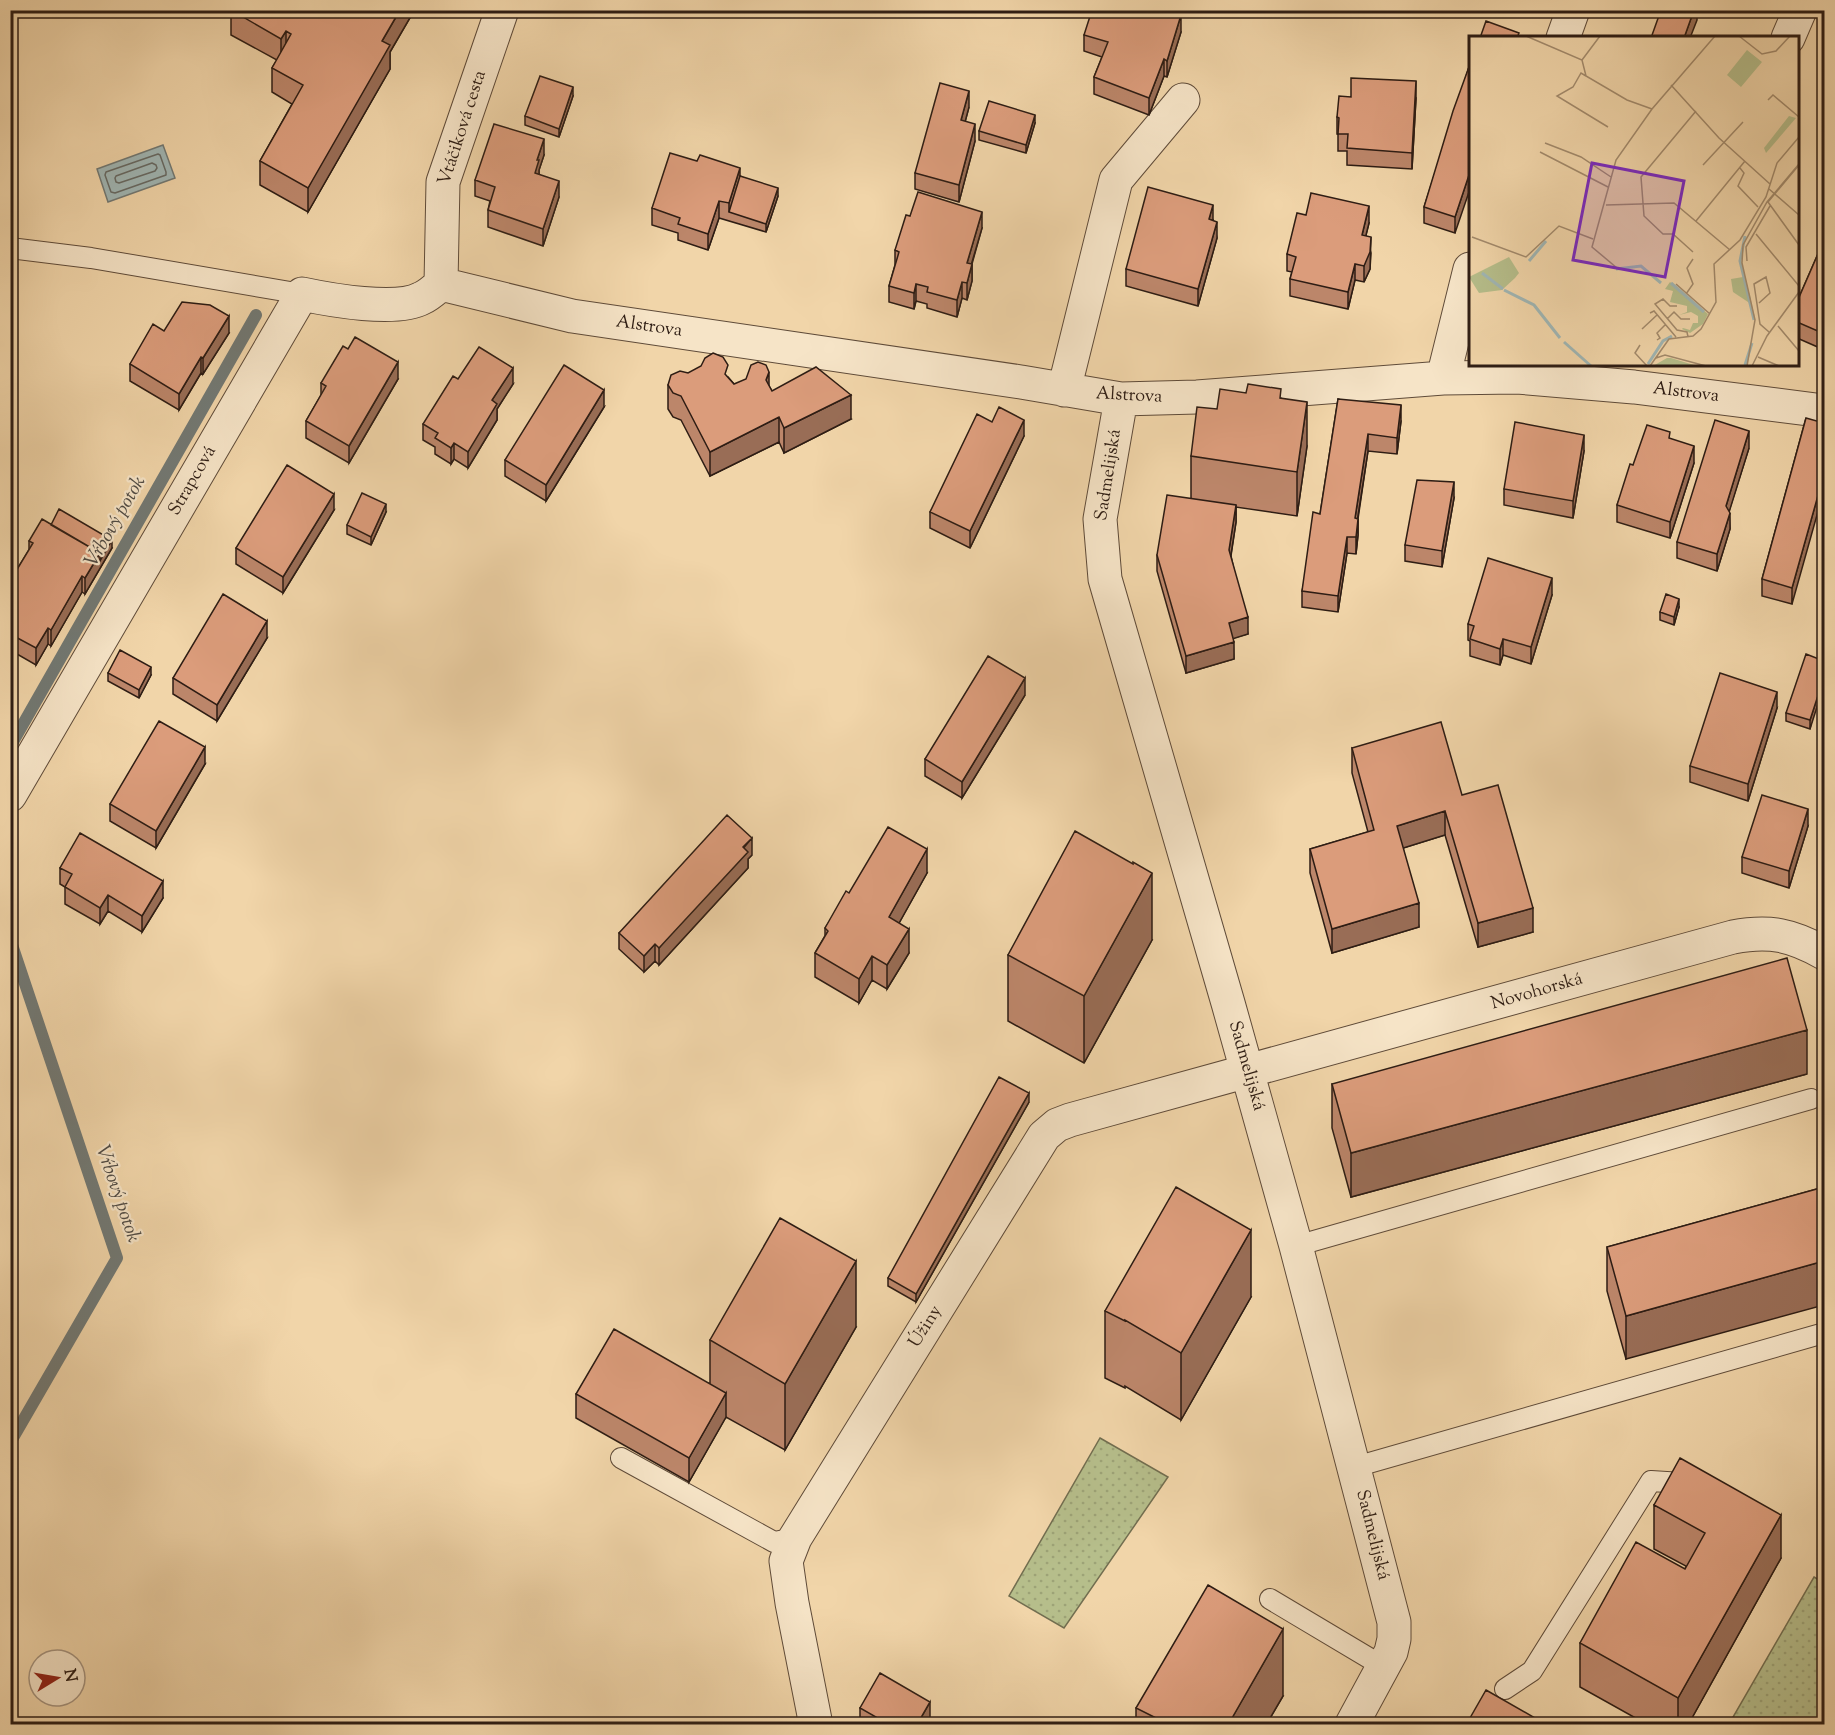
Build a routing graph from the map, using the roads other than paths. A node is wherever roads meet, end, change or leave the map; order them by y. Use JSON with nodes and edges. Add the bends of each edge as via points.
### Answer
{"nodes":[{"id":1,"x":502,"y":10,"type":"edge"},
{"id":2,"x":1573,"y":10,"type":"edge"},
{"id":3,"x":1800,"y":10,"type":"edge"},
{"id":4,"x":1564,"y":36,"type":"edge"},
{"id":5,"x":1789,"y":36,"type":"edge"},
{"id":6,"x":1183,"y":100,"type":"dead end"},
{"id":7,"x":10,"y":248,"type":"edge"},
{"id":8,"x":1469,"y":273,"type":"edge"},
{"id":9,"x":441,"y":284,"type":"junction"},
{"id":10,"x":302,"y":294,"type":"junction"},
{"id":11,"x":1639,"y":376,"type":"edge"},
{"id":12,"x":1443,"y":378,"type":"junction"},
{"id":13,"x":1064,"y":390,"type":"junction"},
{"id":14,"x":1121,"y":399,"type":"junction"},
{"id":15,"x":1824,"y":411,"type":"edge"},
{"id":16,"x":10,"y":795,"type":"edge"},
{"id":17,"x":1824,"y":953,"type":"edge"},
{"id":18,"x":1248,"y":1072,"type":"junction"},
{"id":19,"x":1811,"y":1099,"type":"dead end"},
{"id":20,"x":1296,"y":1246,"type":"junction"},
{"id":21,"x":1824,"y":1333,"type":"edge"},
{"id":22,"x":621,"y":1458,"type":"dead end"},
{"id":23,"x":1354,"y":1467,"type":"junction"},
{"id":24,"x":1682,"y":1483,"type":"edge"},
{"id":25,"x":795,"y":1538,"type":"junction"},
{"id":26,"x":1610,"y":1546,"type":"junction"},
{"id":27,"x":1630,"y":1557,"type":"edge"},
{"id":28,"x":1270,"y":1599,"type":"dead end"},
{"id":29,"x":1384,"y":1666,"type":"junction"},
{"id":30,"x":1505,"y":1689,"type":"dead end"},
{"id":31,"x":812,"y":1725,"type":"edge"},
{"id":32,"x":1352,"y":1725,"type":"edge"}],
"edges":[{"from":1,"to":9,"type":"street","name":"Vtáčiková cesta","via":[[443,182]]},
{"from":2,"to":4,"type":"street"},
{"from":3,"to":5,"type":"street"},
{"from":6,"to":13,"type":"street","via":[[1116,180]]},
{"from":7,"to":10,"type":"lane"},
{"from":8,"to":12,"type":"street"},
{"from":9,"to":10,"type":"street","via":[[421,299],[392,305]]},
{"from":9,"to":13,"type":"street","name":"Alstrova","via":[[572,316]]},
{"from":10,"to":16,"type":"street","name":"Strapcová"},
{"from":11,"to":12,"type":"street","name":"Alstrova"},
{"from":11,"to":15,"type":"street","name":"Alstrova"},
{"from":12,"to":14,"type":"street","name":"Alstrova"},
{"from":13,"to":14,"type":"street","name":"Alstrova"},
{"from":14,"to":18,"type":"street","name":"Sadmelijská","via":[[1100,519],[1105,579]]},
{"from":17,"to":18,"type":"street","name":"Novohorská","via":[[1784,935],[1733,937]]},
{"from":18,"to":20,"type":"street","name":"Sadmelijská"},
{"from":18,"to":25,"type":"street","name":"Úžiny","via":[[1070,1120],[1044,1136]]},
{"from":19,"to":20,"type":"lane"},
{"from":20,"to":23,"type":"street","name":"Sadmelijská"},
{"from":21,"to":23,"type":"lane"},
{"from":22,"to":25,"type":"lane","via":[[774,1542]]},
{"from":23,"to":29,"type":"street","name":"Sadmelijská","via":[[1394,1622],[1394,1643]]},
{"from":24,"to":26,"type":"lane","via":[[1651,1481]]},
{"from":25,"to":31,"type":"street","name":"Úžiny","via":[[786,1561],[815,1720]]},
{"from":26,"to":27,"type":"lane"},
{"from":26,"to":30,"type":"lane","via":[[1533,1671]]},
{"from":28,"to":29,"type":"lane"},
{"from":29,"to":32,"type":"street","name":"Sadmelijská"}]}
